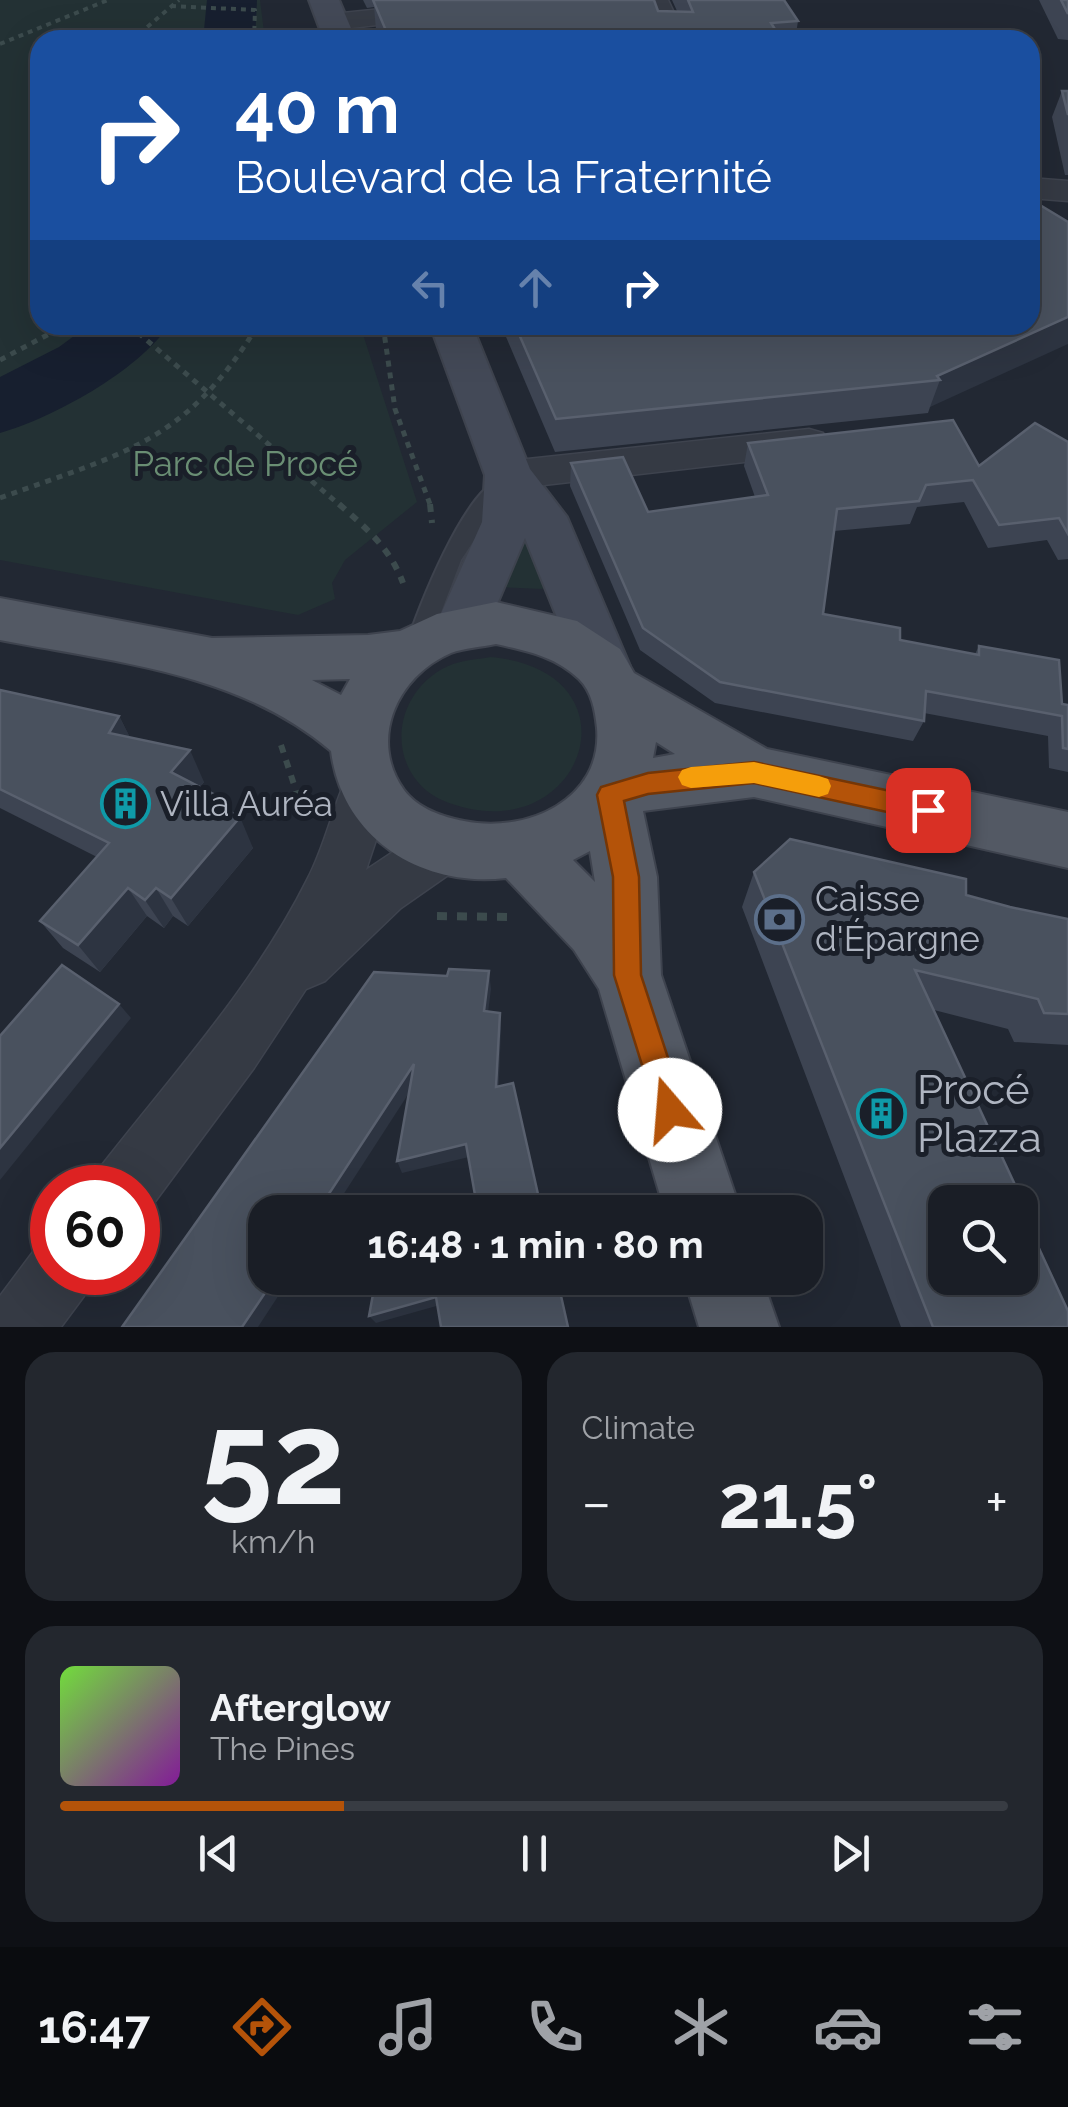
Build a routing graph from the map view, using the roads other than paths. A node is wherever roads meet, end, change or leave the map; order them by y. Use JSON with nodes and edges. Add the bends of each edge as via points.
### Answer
{"nodes":[{"id":1,"x":655,"y":0,"type":"edge"},
{"id":2,"x":460,"y":10,"type":"edge"},
{"id":3,"x":332,"y":21,"type":"edge"},
{"id":4,"x":668,"y":30,"type":"edge"},
{"id":5,"x":1040,"y":189,"type":"edge"},
{"id":6,"x":1068,"y":191,"type":"edge"},
{"id":7,"x":454,"y":335,"type":"edge"},
{"id":8,"x":853,"y":438,"type":"edge"},
{"id":9,"x":509,"y":475,"type":"junction"},
{"id":10,"x":0,"y":620,"type":"edge"},
{"id":11,"x":428,"y":641,"type":"junction"},
{"id":12,"x":212,"y":660,"type":"junction"},
{"id":13,"x":610,"y":678,"type":"junction"},
{"id":14,"x":362,"y":762,"type":"junction"},
{"id":15,"x":754,"y":772,"type":"junction"},
{"id":16,"x":612,"y":793,"type":"junction"},
{"id":17,"x":1068,"y":840,"type":"edge"},
{"id":18,"x":445,"y":846,"type":"junction"},
{"id":19,"x":520,"y":881,"type":"junction"},
{"id":20,"x":628,"y":975,"type":"junction"},
{"id":21,"x":276,"y":988,"type":"junction"},
{"id":22,"x":142,"y":1165,"type":"edge"},
{"id":23,"x":698,"y":1195,"type":"edge"},
{"id":24,"x":42,"y":1295,"type":"edge"},
{"id":25,"x":729,"y":1295,"type":"edge"},
{"id":26,"x":18,"y":1327,"type":"edge"},
{"id":27,"x":739,"y":1327,"type":"edge"}],
"edges":[{"from":1,"to":4,"type":"street"},
{"from":2,"to":3,"type":"street"},
{"from":5,"to":6,"type":"street"},
{"from":7,"to":9,"type":"main road"},
{"from":8,"to":9,"type":"street"},
{"from":9,"to":11,"type":"main road","via":[[507,522]]},
{"from":9,"to":13,"type":"main road","via":[[542,517]]},
{"from":10,"to":12,"type":"main road"},
{"from":11,"to":12,"type":"main road","via":[[368,656]]},
{"from":11,"to":13,"type":"main road","via":[[496,623],[546,632],[577,646]]},
{"from":11,"to":14,"type":"main road","via":[[370,690]]},
{"from":12,"to":14,"type":"main road","via":[[338,722]]},
{"from":13,"to":15,"type":"main road"},
{"from":13,"to":16,"type":"main road","via":[[630,739]]},
{"from":14,"to":18,"type":"main road","via":[[378,802],[406,829]]},
{"from":14,"to":21,"type":"street","via":[[344,863]]},
{"from":15,"to":16,"type":"main road"},
{"from":15,"to":17,"type":"main road"},
{"from":16,"to":19,"type":"main road"},
{"from":16,"to":20,"type":"main road","via":[[626,877]]},
{"from":18,"to":19,"type":"main road","via":[[482,853]]},
{"from":18,"to":21,"type":"street","via":[[382,890]]},
{"from":19,"to":20,"type":"main road","via":[[596,928]]},
{"from":20,"to":23,"type":"main road"},
{"from":21,"to":22,"type":"street"},
{"from":24,"to":26,"type":"street"},
{"from":25,"to":27,"type":"main road"}]}
